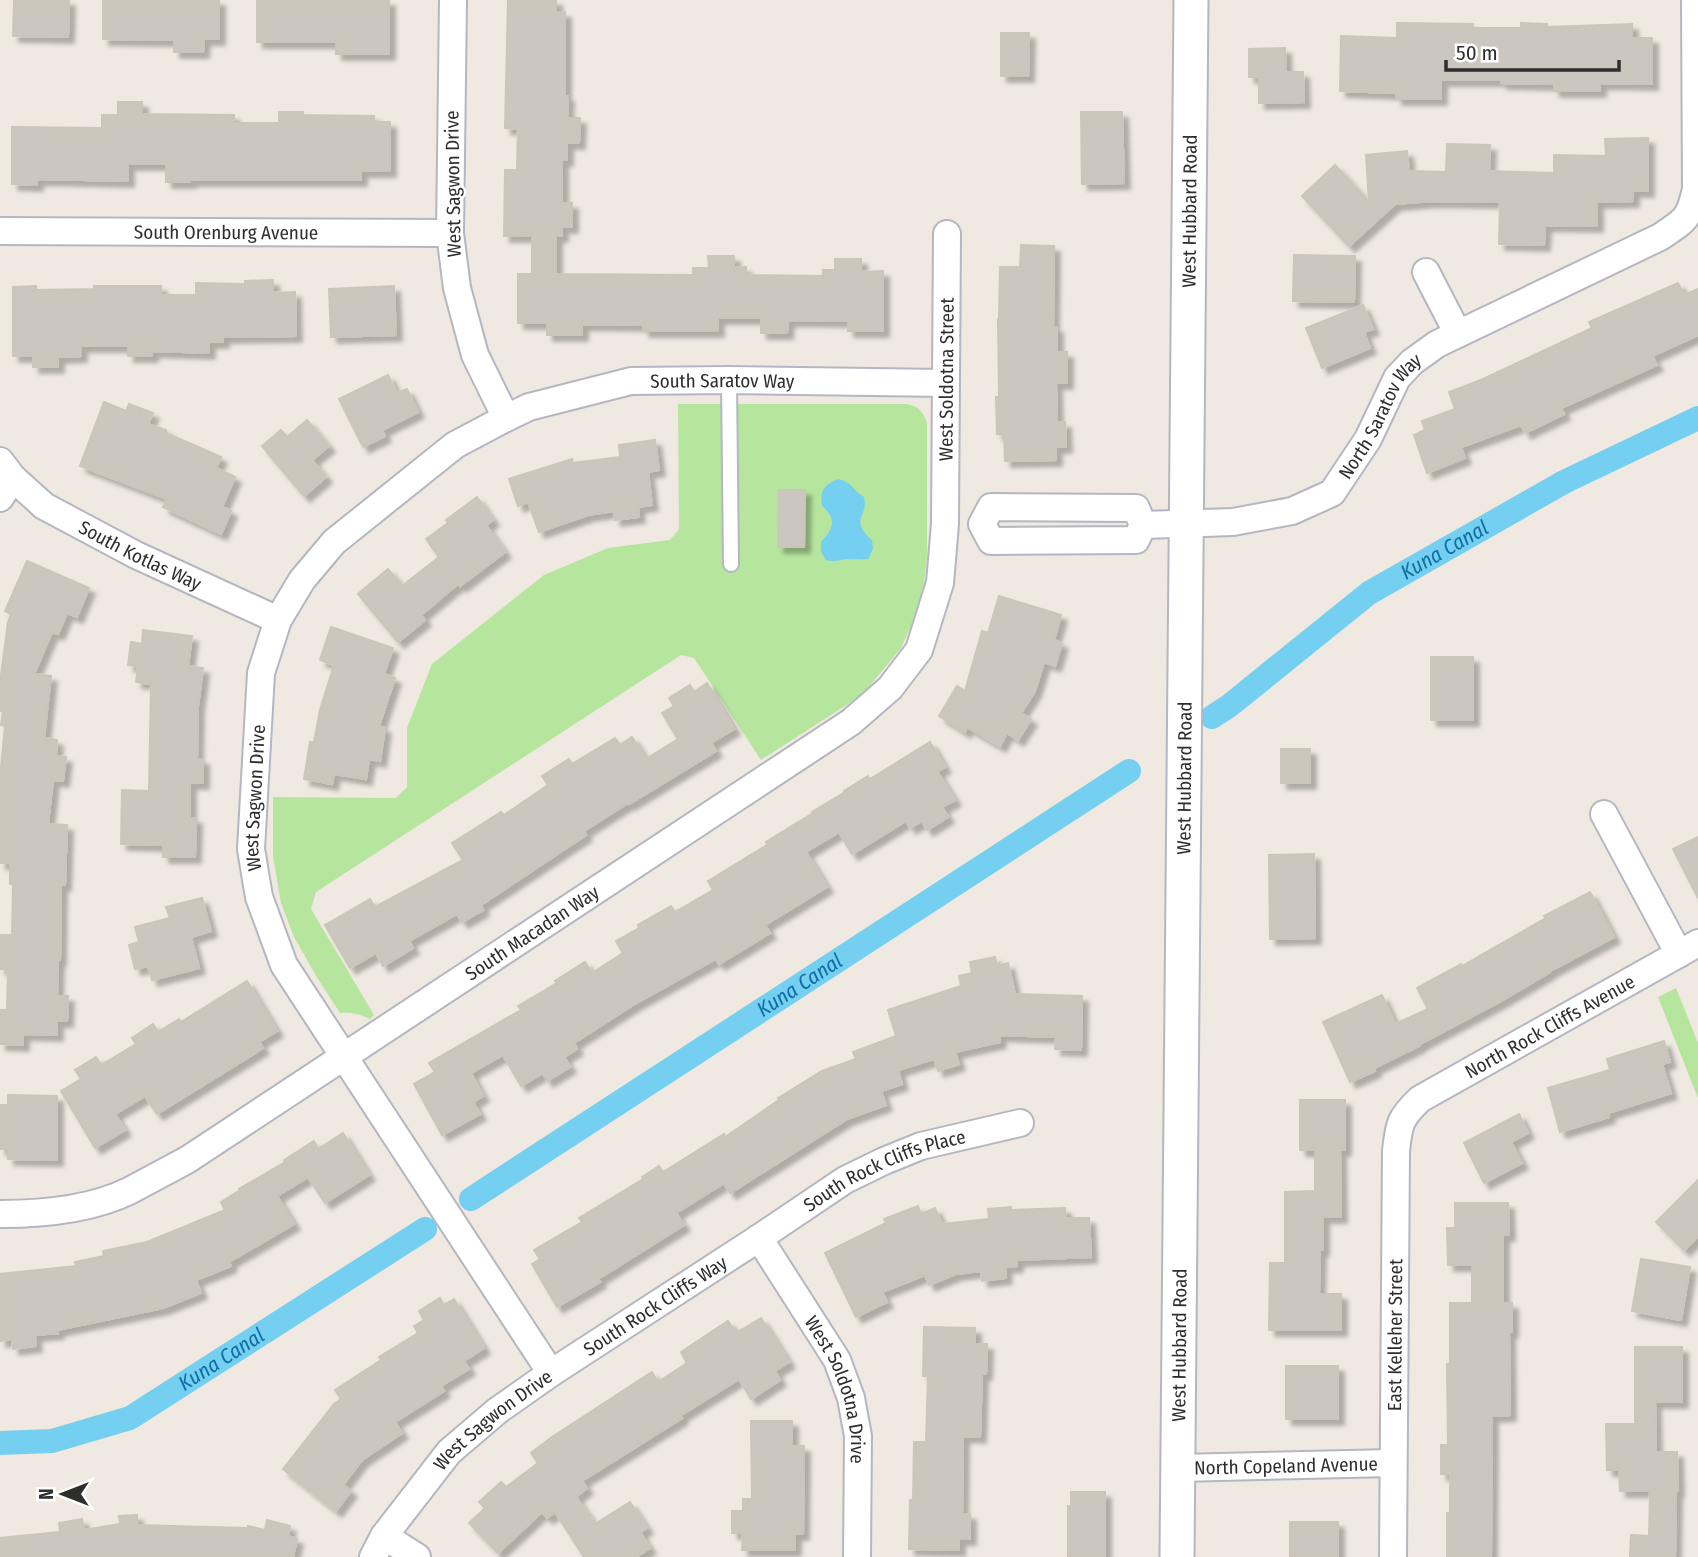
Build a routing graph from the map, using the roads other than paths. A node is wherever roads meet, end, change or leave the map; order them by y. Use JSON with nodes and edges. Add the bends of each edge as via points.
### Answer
{"nodes":[{"id":1,"x":453,"y":0,"type":"edge"},
{"id":2,"x":1191,"y":0,"type":"edge"},
{"id":3,"x":1695,"y":0,"type":"edge"},
{"id":4,"x":0,"y":231,"type":"edge"},
{"id":5,"x":450,"y":233,"type":"junction"},
{"id":6,"x":947,"y":234,"type":"dead end"},
{"id":7,"x":1426,"y":272,"type":"dead end"},
{"id":8,"x":1458,"y":334,"type":"junction"},
{"id":9,"x":729,"y":380,"type":"junction"},
{"id":10,"x":946,"y":383,"type":"junction"},
{"id":11,"x":506,"y":418,"type":"junction"},
{"id":12,"x":4,"y":479,"type":"edge"},
{"id":13,"x":945,"y":524,"type":"junction"},
{"id":14,"x":1186,"y":524,"type":"junction"},
{"id":15,"x":731,"y":564,"type":"dead end"},
{"id":16,"x":278,"y":620,"type":"junction"},
{"id":17,"x":1604,"y":814,"type":"dead end"},
{"id":18,"x":1688,"y":949,"type":"edge"},
{"id":19,"x":344,"y":1056,"type":"junction"},
{"id":20,"x":1404,"y":1114,"type":"joint"},
{"id":21,"x":1020,"y":1123,"type":"dead end"},
{"id":22,"x":0,"y":1214,"type":"edge"},
{"id":23,"x":759,"y":1238,"type":"junction"},
{"id":24,"x":551,"y":1374,"type":"junction"},
{"id":25,"x":1393,"y":1463,"type":"junction"},
{"id":26,"x":1178,"y":1468,"type":"junction"},
{"id":27,"x":378,"y":1546,"type":"edge"},
{"id":28,"x":417,"y":1557,"type":"edge"},
{"id":29,"x":857,"y":1557,"type":"edge"},
{"id":30,"x":1177,"y":1557,"type":"edge"},
{"id":31,"x":1393,"y":1557,"type":"edge"}],
"edges":[{"from":1,"to":5,"type":"street","name":"West Sagwon Drive"},
{"from":2,"to":14,"type":"street","name":"West Hubbard Road"},
{"from":3,"to":8,"type":"street","name":"North Saratov Way","via":[[1696,189],[1686,220],[1660,237]]},
{"from":4,"to":5,"type":"street","name":"South Orenburg Avenue"},
{"from":5,"to":11,"type":"street","name":"West Sagwon Drive","via":[[457,288],[475,355]]},
{"from":6,"to":10,"type":"street","name":"West Soldotna Street"},
{"from":7,"to":8,"type":"street"},
{"from":8,"to":14,"type":"street","name":"North Saratov Way","via":[[1412,362],[1397,378],[1368,439],[1332,493],[1292,511],[1233,522]]},
{"from":9,"to":10,"type":"street","name":"South Saratov Way"},
{"from":9,"to":11,"type":"street","name":"South Saratov Way","via":[[631,381],[529,407]]},
{"from":9,"to":15,"type":"lane"},
{"from":10,"to":13,"type":"street","name":"West Soldotna Street"},
{"from":11,"to":16,"type":"street","name":"West Sagwon Drive","via":[[455,445],[334,542],[302,580]]},
{"from":12,"to":16,"type":"street","name":"South Kotlas Way","via":[[125,549]]},
{"from":13,"to":14,"type":"street","name":"North Saratov Way","via":[[982,524],[991,541],[1136,540],[1143,525]]},
{"from":13,"to":19,"type":"street","name":"South Macadan Way","via":[[940,583],[919,650],[890,688],[851,722]]},
{"from":14,"to":26,"type":"street","name":"West Hubbard Road"},
{"from":16,"to":19,"type":"street","name":"West Sagwon Drive","via":[[261,673],[251,849],[259,897],[284,965]]},
{"from":17,"to":18,"type":"street"},
{"from":18,"to":20,"type":"street","name":"North Rock Cliffs Avenue","via":[[1420,1099]]},
{"from":19,"to":22,"type":"street","name":"South Macadan Way","via":[[187,1160],[126,1192],[80,1207]]},
{"from":19,"to":24,"type":"street","name":"West Sagwon Drive"},
{"from":20,"to":25,"type":"street","name":"East Kelleher Street","via":[[1396,1151]]},
{"from":21,"to":23,"type":"street","name":"South Rock Cliffs Place","via":[[921,1146],[884,1161],[845,1180]]},
{"from":23,"to":24,"type":"street","name":"South Rock Cliffs Way"},
{"from":23,"to":29,"type":"street","name":"West Soldotna Drive","via":[[837,1360],[851,1398],[858,1436]]},
{"from":24,"to":27,"type":"street","name":"West Sagwon Drive","via":[[449,1452]]},
{"from":25,"to":26,"type":"street","name":"North Copeland Avenue"},
{"from":25,"to":31,"type":"street","name":"East Kelleher Street"},
{"from":26,"to":30,"type":"street","name":"West Hubbard Road"},
{"from":27,"to":28,"type":"street"}]}
